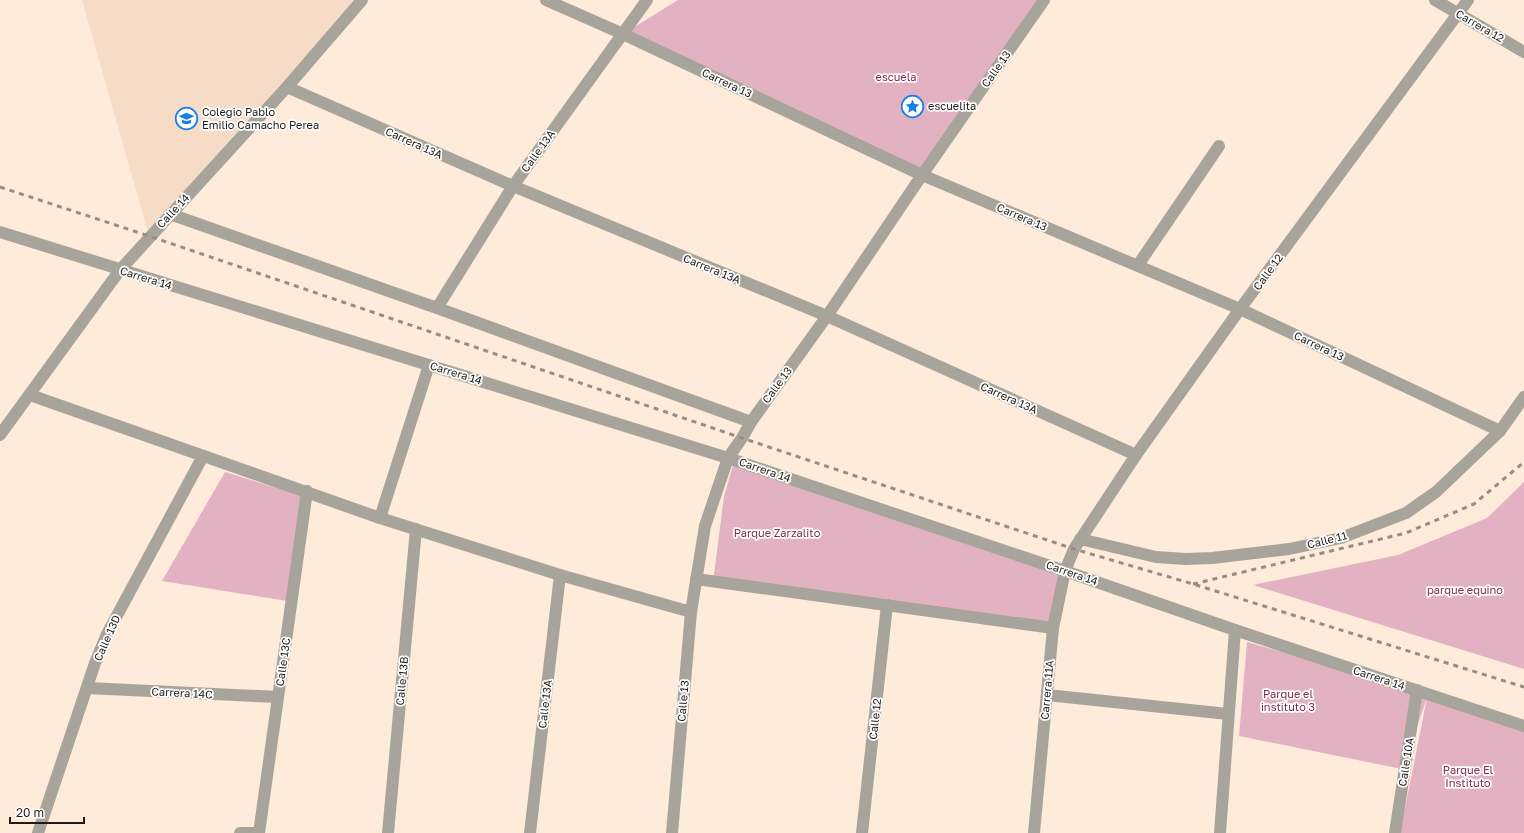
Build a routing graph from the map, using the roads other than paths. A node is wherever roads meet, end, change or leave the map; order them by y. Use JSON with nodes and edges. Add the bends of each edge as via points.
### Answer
{"nodes":[{"id":1,"x":362,"y":0,"type":"edge"},
{"id":2,"x":546,"y":0,"type":"edge"},
{"id":3,"x":647,"y":0,"type":"edge"},
{"id":4,"x":1044,"y":0,"type":"edge"},
{"id":5,"x":1436,"y":0,"type":"edge"},
{"id":6,"x":1468,"y":0,"type":"edge"},
{"id":7,"x":1459,"y":13,"type":"junction"},
{"id":8,"x":623,"y":34,"type":"junction"},
{"id":9,"x":1524,"y":52,"type":"edge"},
{"id":10,"x":287,"y":87,"type":"junction"},
{"id":11,"x":1219,"y":146,"type":"dead end"},
{"id":12,"x":922,"y":175,"type":"junction"},
{"id":13,"x":513,"y":186,"type":"junction"},
{"id":14,"x":170,"y":214,"type":"junction"},
{"id":15,"x":0,"y":232,"type":"edge"},
{"id":16,"x":1138,"y":266,"type":"junction"},
{"id":17,"x":120,"y":270,"type":"junction"},
{"id":18,"x":437,"y":308,"type":"junction"},
{"id":19,"x":1240,"y":309,"type":"junction"},
{"id":20,"x":827,"y":316,"type":"junction"},
{"id":21,"x":429,"y":365,"type":"junction"},
{"id":22,"x":30,"y":395,"type":"junction"},
{"id":23,"x":1524,"y":397,"type":"edge"},
{"id":24,"x":751,"y":422,"type":"junction"},
{"id":25,"x":1500,"y":431,"type":"junction"},
{"id":26,"x":0,"y":435,"type":"edge"},
{"id":27,"x":1136,"y":455,"type":"junction"},
{"id":28,"x":203,"y":456,"type":"junction"},
{"id":29,"x":728,"y":458,"type":"junction"},
{"id":30,"x":307,"y":491,"type":"junction"},
{"id":31,"x":380,"y":518,"type":"junction"},
{"id":32,"x":416,"y":529,"type":"junction"},
{"id":33,"x":1077,"y":544,"type":"junction"},
{"id":34,"x":1065,"y":571,"type":"junction"},
{"id":35,"x":560,"y":575,"type":"junction"},
{"id":36,"x":696,"y":579,"type":"junction"},
{"id":37,"x":887,"y":605,"type":"junction"},
{"id":38,"x":691,"y":612,"type":"junction"},
{"id":39,"x":1053,"y":628,"type":"junction"},
{"id":40,"x":1235,"y":630,"type":"junction"},
{"id":41,"x":87,"y":688,"type":"junction"},
{"id":42,"x":1417,"y":690,"type":"junction"},
{"id":43,"x":1047,"y":696,"type":"junction"},
{"id":44,"x":278,"y":697,"type":"junction"},
{"id":45,"x":1228,"y":714,"type":"junction"},
{"id":46,"x":1524,"y":726,"type":"edge"},
{"id":47,"x":38,"y":833,"type":"edge"},
{"id":48,"x":240,"y":833,"type":"edge"},
{"id":49,"x":259,"y":833,"type":"edge"},
{"id":50,"x":388,"y":833,"type":"edge"},
{"id":51,"x":530,"y":833,"type":"edge"},
{"id":52,"x":672,"y":833,"type":"edge"},
{"id":53,"x":862,"y":833,"type":"edge"},
{"id":54,"x":1034,"y":833,"type":"edge"},
{"id":55,"x":1220,"y":833,"type":"edge"},
{"id":56,"x":1395,"y":833,"type":"edge"}],
"edges":[{"from":1,"to":10,"type":"street","name":"Calle 14"},
{"from":2,"to":8,"type":"street","name":"Carrera 13"},
{"from":3,"to":8,"type":"street","name":"Calle 13A"},
{"from":4,"to":12,"type":"street","name":"Calle 13"},
{"from":5,"to":7,"type":"street","name":"Carrera 12"},
{"from":6,"to":7,"type":"street","name":"Calle 12"},
{"from":7,"to":9,"type":"street","name":"Carrera 12"},
{"from":7,"to":19,"type":"street","name":"Calle 12"},
{"from":8,"to":12,"type":"street","name":"Carrera 13"},
{"from":8,"to":13,"type":"street","name":"Calle 13A"},
{"from":10,"to":13,"type":"street","name":"Carrera 13A"},
{"from":10,"to":14,"type":"street","name":"Calle 14"},
{"from":11,"to":16,"type":"street"},
{"from":12,"to":16,"type":"street","name":"Carrera 13"},
{"from":12,"to":20,"type":"street","name":"Calle 13"},
{"from":13,"to":18,"type":"street","name":"Calle 13A"},
{"from":13,"to":20,"type":"street","name":"Carrera 13A"},
{"from":14,"to":17,"type":"street","name":"Calle 14"},
{"from":14,"to":18,"type":"street"},
{"from":15,"to":17,"type":"street","name":"Carrera 14"},
{"from":16,"to":19,"type":"street","name":"Carrera 13"},
{"from":17,"to":21,"type":"street","name":"Carrera 14"},
{"from":17,"to":22,"type":"street","name":"Calle 14"},
{"from":18,"to":24,"type":"street"},
{"from":19,"to":25,"type":"street","name":"Carrera 13"},
{"from":19,"to":27,"type":"street","name":"Calle 12"},
{"from":20,"to":24,"type":"street","name":"Calle 13"},
{"from":20,"to":27,"type":"street","name":"Carrera 13A"},
{"from":21,"to":29,"type":"street","name":"Carrera 14"},
{"from":21,"to":31,"type":"street"},
{"from":22,"to":26,"type":"street","name":"Calle 14"},
{"from":22,"to":28,"type":"street"},
{"from":23,"to":25,"type":"street","name":"Calle 11"},
{"from":24,"to":29,"type":"street","name":"Calle 13"},
{"from":25,"to":33,"type":"street","name":"Calle 11","via":[[1436,492],[1406,513],[1341,538],[1289,549],[1186,559],[1156,557]]},
{"from":27,"to":33,"type":"street","name":"Calle 12"},
{"from":28,"to":30,"type":"street"},
{"from":28,"to":41,"type":"street","name":"Calle 13D","via":[[107,634]]},
{"from":29,"to":34,"type":"street","name":"Carrera 14"},
{"from":29,"to":36,"type":"street","name":"Calle 13","via":[[705,526]]},
{"from":30,"to":31,"type":"street"},
{"from":30,"to":44,"type":"street","name":"Calle 13C"},
{"from":31,"to":32,"type":"street"},
{"from":32,"to":35,"type":"street"},
{"from":32,"to":50,"type":"street","name":"Calle 13B"},
{"from":33,"to":34,"type":"street","name":"Carrera 11A"},
{"from":34,"to":39,"type":"street","name":"Carrera 11A"},
{"from":34,"to":40,"type":"street","name":"Carrera 14"},
{"from":35,"to":38,"type":"street"},
{"from":35,"to":51,"type":"street","name":"Calle 13A"},
{"from":36,"to":37,"type":"street"},
{"from":36,"to":38,"type":"street","name":"Calle 13"},
{"from":37,"to":39,"type":"street"},
{"from":37,"to":53,"type":"street","name":"Calle 12"},
{"from":38,"to":52,"type":"street","name":"Calle 13"},
{"from":39,"to":43,"type":"street","name":"Carrera 11A"},
{"from":40,"to":42,"type":"street","name":"Carrera 14"},
{"from":40,"to":45,"type":"street"},
{"from":41,"to":44,"type":"street","name":"Carrera 14C"},
{"from":41,"to":47,"type":"street","name":"Calle 13D"},
{"from":42,"to":46,"type":"street","name":"Carrera 14"},
{"from":42,"to":56,"type":"street","name":"Calle 10A"},
{"from":43,"to":45,"type":"street"},
{"from":43,"to":54,"type":"street","name":"Carrera 11A"},
{"from":44,"to":49,"type":"street","name":"Calle 13C"},
{"from":45,"to":55,"type":"street"},
{"from":48,"to":49,"type":"street"}]}
